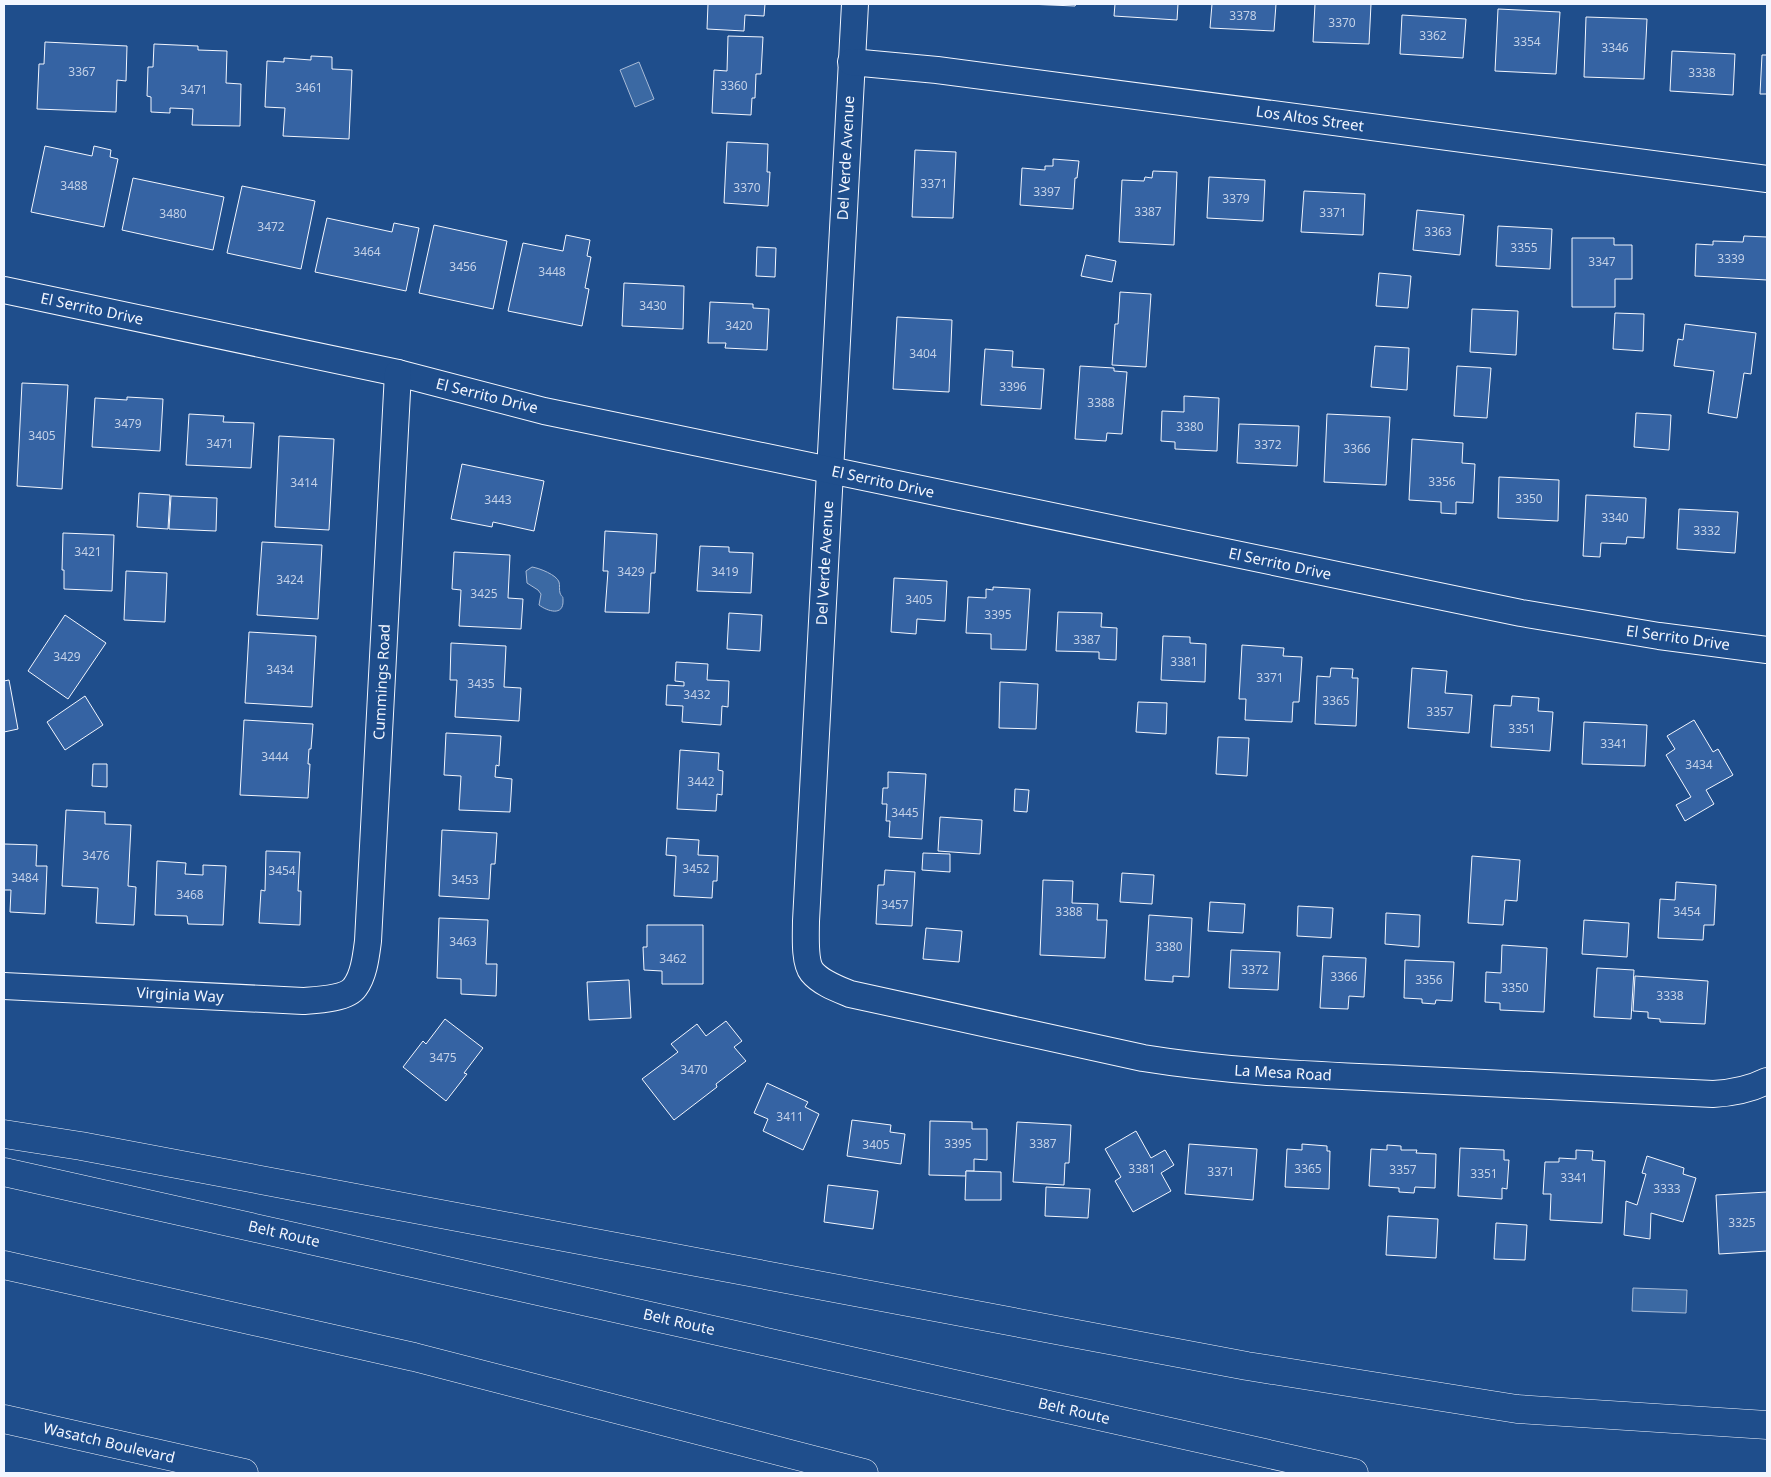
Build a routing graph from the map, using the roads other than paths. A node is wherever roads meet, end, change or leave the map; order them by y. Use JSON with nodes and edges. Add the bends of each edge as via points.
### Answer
{"nodes":[{"id":1,"x":855,"y":4,"type":"edge"},
{"id":2,"x":852,"y":62,"type":"junction"},
{"id":3,"x":1767,"y":179,"type":"edge"},
{"id":4,"x":4,"y":290,"type":"edge"},
{"id":5,"x":398,"y":373,"type":"junction"},
{"id":6,"x":830,"y":471,"type":"junction"},
{"id":7,"x":1767,"y":650,"type":"edge"},
{"id":8,"x":811,"y":971,"type":"joint"},
{"id":9,"x":4,"y":986,"type":"edge"},
{"id":10,"x":355,"y":988,"type":"joint"},
{"id":11,"x":1767,"y":1081,"type":"edge"},
{"id":12,"x":4,"y":1134,"type":"edge"},
{"id":13,"x":4,"y":1172,"type":"edge"},
{"id":14,"x":4,"y":1265,"type":"edge"},
{"id":15,"x":4,"y":1419,"type":"edge"},
{"id":16,"x":1767,"y":1425,"type":"edge"},
{"id":17,"x":244,"y":1473,"type":"edge"},
{"id":18,"x":864,"y":1473,"type":"edge"},
{"id":19,"x":1354,"y":1473,"type":"edge"}],
"edges":[{"from":1,"to":2,"type":"street","name":"Del Verde Avenue"},
{"from":2,"to":3,"type":"street","name":"Los Altos Street","via":[[947,71]]},
{"from":2,"to":6,"type":"street","name":"Del Verde Avenue"},
{"from":4,"to":5,"type":"street","name":"El Serrito Drive"},
{"from":5,"to":6,"type":"street","name":"El Serrito Drive","via":[[544,411]]},
{"from":5,"to":10,"type":"street","name":"Cummings Road","via":[[368,941]]},
{"from":6,"to":7,"type":"street","name":"El Serrito Drive","via":[[1521,613]]},
{"from":6,"to":8,"type":"street","name":"Del Verde Avenue","via":[[806,921]]},
{"from":8,"to":11,"type":"street","name":"La Mesa Road","via":[[823,981],[850,994],[1143,1058],[1229,1070],[1713,1094],[1732,1093]]},
{"from":9,"to":10,"type":"street","name":"Virginia Way","via":[[303,1001],[340,996]]},
{"from":12,"to":16,"type":"main road","via":[[1247,1366],[1517,1409]]},
{"from":13,"to":19,"type":"main road","name":"Belt Route"},
{"from":14,"to":18,"type":"main road","via":[[414,1357]]},
{"from":15,"to":17,"type":"main road","name":"Wasatch Boulevard"}]}
